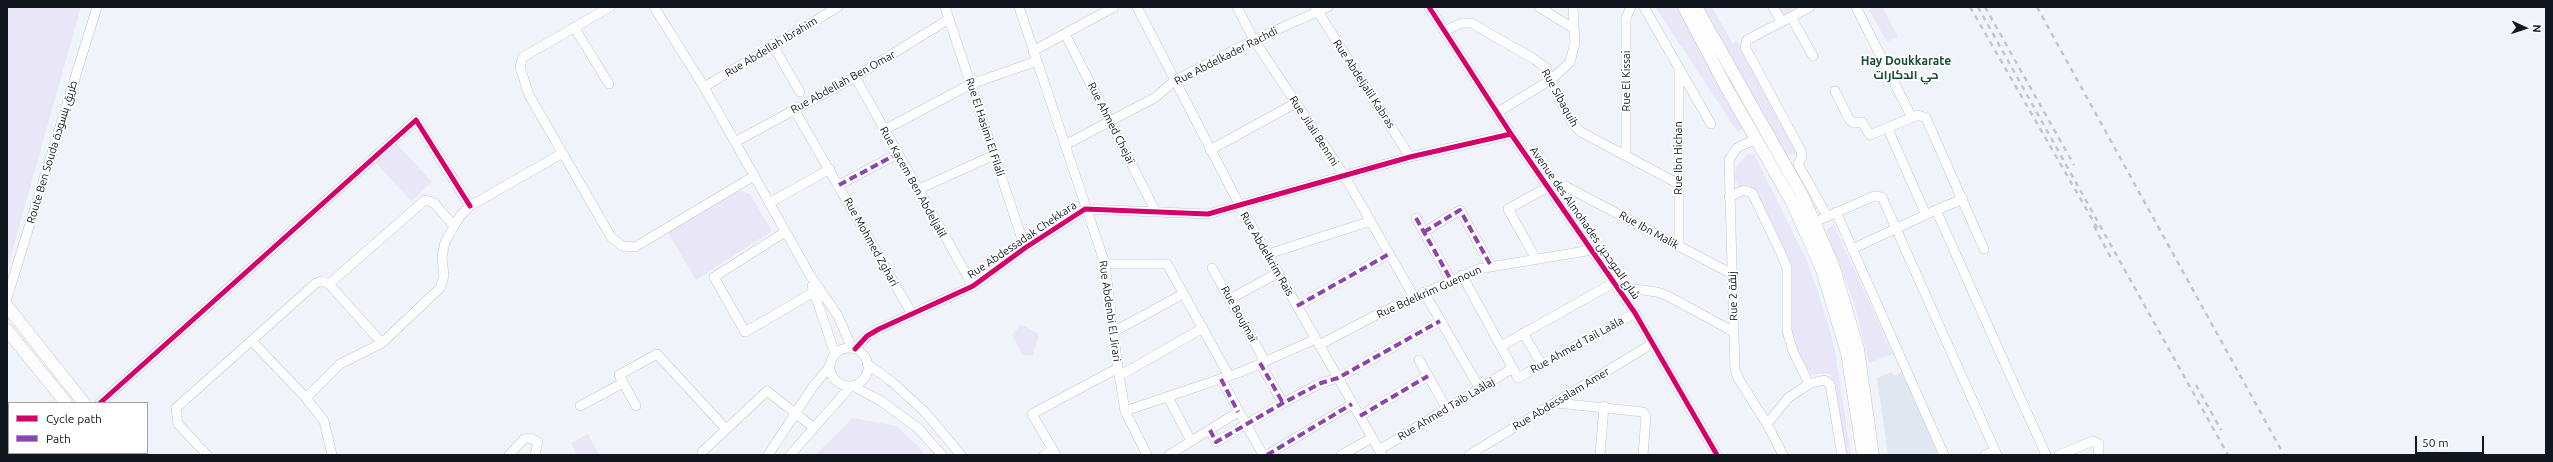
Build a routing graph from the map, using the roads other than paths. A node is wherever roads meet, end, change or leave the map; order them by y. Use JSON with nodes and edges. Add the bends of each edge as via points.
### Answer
{"nodes":[{"id":1,"x":97,"y":7,"type":"edge"},
{"id":2,"x":610,"y":7,"type":"edge"},
{"id":3,"x":654,"y":7,"type":"edge"},
{"id":4,"x":838,"y":7,"type":"edge"},
{"id":5,"x":945,"y":7,"type":"edge"},
{"id":6,"x":1018,"y":7,"type":"edge"},
{"id":7,"x":1114,"y":7,"type":"edge"},
{"id":8,"x":1137,"y":7,"type":"edge"},
{"id":9,"x":1237,"y":7,"type":"edge"},
{"id":10,"x":1328,"y":7,"type":"edge"},
{"id":11,"x":1429,"y":7,"type":"edge"},
{"id":12,"x":1556,"y":7,"type":"edge"},
{"id":13,"x":1573,"y":7,"type":"edge"},
{"id":14,"x":1631,"y":7,"type":"edge"},
{"id":15,"x":1644,"y":7,"type":"edge"},
{"id":16,"x":1684,"y":7,"type":"edge"},
{"id":17,"x":1696,"y":7,"type":"edge"},
{"id":18,"x":1773,"y":7,"type":"edge"},
{"id":19,"x":1810,"y":7,"type":"edge"},
{"id":20,"x":1856,"y":7,"type":"edge"},
{"id":21,"x":1542,"y":9,"type":"edge"},
{"id":22,"x":1316,"y":10,"type":"edge"},
{"id":23,"x":1791,"y":17,"type":"junction"},
{"id":24,"x":949,"y":19,"type":"junction"},
{"id":25,"x":1782,"y":22,"type":"junction"},
{"id":26,"x":574,"y":27,"type":"junction"},
{"id":27,"x":1574,"y":28,"type":"junction"},
{"id":28,"x":1444,"y":31,"type":"junction"},
{"id":29,"x":1066,"y":34,"type":"junction"},
{"id":30,"x":1254,"y":40,"type":"junction"},
{"id":31,"x":772,"y":44,"type":"junction"},
{"id":32,"x":1033,"y":51,"type":"junction"},
{"id":33,"x":1812,"y":56,"type":"dead end"},
{"id":34,"x":1037,"y":61,"type":"junction"},
{"id":35,"x":1678,"y":69,"type":"junction"},
{"id":36,"x":855,"y":77,"type":"junction"},
{"id":37,"x":1552,"y":79,"type":"junction"},
{"id":38,"x":1174,"y":81,"type":"junction"},
{"id":39,"x":609,"y":84,"type":"dead end"},
{"id":40,"x":971,"y":84,"type":"junction"},
{"id":41,"x":704,"y":87,"type":"junction"},
{"id":42,"x":1835,"y":91,"type":"dead end"},
{"id":43,"x":800,"y":92,"type":"dead end"},
{"id":44,"x":1296,"y":103,"type":"junction"},
{"id":45,"x":794,"y":110,"type":"junction"},
{"id":46,"x":1498,"y":112,"type":"junction"},
{"id":47,"x":1912,"y":118,"type":"junction"},
{"id":48,"x":1109,"y":121,"type":"junction"},
{"id":49,"x":1712,"y":124,"type":"dead end"},
{"id":50,"x":1888,"y":129,"type":"junction"},
{"id":51,"x":884,"y":130,"type":"junction"},
{"id":52,"x":1511,"y":134,"type":"junction"},
{"id":53,"x":1756,"y":139,"type":"junction"},
{"id":54,"x":735,"y":142,"type":"junction"},
{"id":55,"x":1065,"y":145,"type":"junction"},
{"id":56,"x":1210,"y":150,"type":"junction"},
{"id":57,"x":561,"y":154,"type":"junction"},
{"id":58,"x":897,"y":154,"type":"junction"},
{"id":59,"x":994,"y":155,"type":"junction"},
{"id":60,"x":1626,"y":156,"type":"junction"},
{"id":61,"x":1410,"y":157,"type":"junction"},
{"id":62,"x":830,"y":169,"type":"junction"},
{"id":63,"x":1344,"y":175,"type":"junction"},
{"id":64,"x":754,"y":176,"type":"junction"},
{"id":65,"x":1677,"y":182,"type":"junction"},
{"id":66,"x":839,"y":185,"type":"junction"},
{"id":67,"x":1548,"y":186,"type":"junction"},
{"id":68,"x":1565,"y":186,"type":"dead end"},
{"id":69,"x":917,"y":190,"type":"junction"},
{"id":70,"x":1730,"y":197,"type":"junction"},
{"id":71,"x":1963,"y":199,"type":"junction"},
{"id":72,"x":769,"y":203,"type":"junction"},
{"id":73,"x":1239,"y":204,"type":"junction"},
{"id":74,"x":470,"y":206,"type":"junction"},
{"id":75,"x":1085,"y":209,"type":"junction"},
{"id":76,"x":1936,"y":210,"type":"junction"},
{"id":77,"x":1156,"y":212,"type":"junction"},
{"id":78,"x":1832,"y":214,"type":"junction"},
{"id":79,"x":1926,"y":215,"type":"junction"},
{"id":80,"x":1416,"y":218,"type":"dead end"},
{"id":81,"x":1371,"y":221,"type":"junction"},
{"id":82,"x":1815,"y":222,"type":"junction"},
{"id":83,"x":454,"y":226,"type":"junction"},
{"id":84,"x":1895,"y":228,"type":"junction"},
{"id":85,"x":785,"y":232,"type":"junction"},
{"id":86,"x":1424,"y":232,"type":"junction"},
{"id":87,"x":1679,"y":247,"type":"junction"},
{"id":88,"x":1024,"y":248,"type":"junction"},
{"id":89,"x":1852,"y":249,"type":"junction"},
{"id":90,"x":1984,"y":249,"type":"dead end"},
{"id":91,"x":1592,"y":250,"type":"junction"},
{"id":92,"x":1268,"y":254,"type":"junction"},
{"id":93,"x":1389,"y":254,"type":"junction"},
{"id":94,"x":1536,"y":259,"type":"junction"},
{"id":95,"x":1105,"y":264,"type":"junction"},
{"id":96,"x":1491,"y":266,"type":"junction"},
{"id":97,"x":1212,"y":268,"type":"dead end"},
{"id":98,"x":1278,"y":273,"type":"junction"},
{"id":99,"x":1732,"y":274,"type":"junction"},
{"id":100,"x":810,"y":275,"type":"junction"},
{"id":101,"x":1462,"y":275,"type":"junction"},
{"id":102,"x":1451,"y":280,"type":"junction"},
{"id":103,"x":329,"y":284,"type":"junction"},
{"id":104,"x":1617,"y":284,"type":"junction"},
{"id":105,"x":973,"y":286,"type":"junction"},
{"id":106,"x":814,"y":292,"type":"junction"},
{"id":107,"x":1424,"y":292,"type":"junction"},
{"id":108,"x":1183,"y":294,"type":"junction"},
{"id":109,"x":1414,"y":297,"type":"junction"},
{"id":110,"x":7,"y":298,"type":"edge"},
{"id":111,"x":1230,"y":299,"type":"junction"},
{"id":112,"x":7,"y":306,"type":"edge"},
{"id":113,"x":1297,"y":306,"type":"junction"},
{"id":114,"x":1635,"y":313,"type":"junction"},
{"id":115,"x":912,"y":314,"type":"junction"},
{"id":116,"x":1440,"y":322,"type":"junction"},
{"id":117,"x":1203,"y":328,"type":"junction"},
{"id":118,"x":7,"y":330,"type":"edge"},
{"id":119,"x":1113,"y":332,"type":"junction"},
{"id":120,"x":1734,"y":332,"type":"junction"},
{"id":121,"x":1523,"y":333,"type":"junction"},
{"id":122,"x":252,"y":341,"type":"junction"},
{"id":123,"x":1318,"y":342,"type":"junction"},
{"id":124,"x":382,"y":343,"type":"junction"},
{"id":125,"x":1653,"y":343,"type":"junction"},
{"id":126,"x":1501,"y":346,"type":"junction"},
{"id":127,"x":853,"y":349,"type":"junction"},
{"id":128,"x":835,"y":354,"type":"junction"},
{"id":129,"x":1419,"y":360,"type":"dead end"},
{"id":130,"x":1263,"y":362,"type":"junction"},
{"id":131,"x":867,"y":364,"type":"junction"},
{"id":132,"x":1542,"y":365,"type":"junction"},
{"id":133,"x":830,"y":366,"type":"junction"},
{"id":134,"x":1513,"y":368,"type":"junction"},
{"id":135,"x":1118,"y":372,"type":"junction"},
{"id":136,"x":1428,"y":376,"type":"junction"},
{"id":137,"x":1225,"y":377,"type":"junction"},
{"id":138,"x":1338,"y":378,"type":"junction"},
{"id":139,"x":623,"y":383,"type":"junction"},
{"id":140,"x":1809,"y":384,"type":"junction"},
{"id":141,"x":851,"y":386,"type":"junction"},
{"id":142,"x":1480,"y":389,"type":"junction"},
{"id":143,"x":1168,"y":397,"type":"junction"},
{"id":144,"x":306,"y":398,"type":"junction"},
{"id":145,"x":65,"y":402,"type":"edge"},
{"id":146,"x":83,"y":402,"type":"edge"},
{"id":147,"x":101,"y":402,"type":"edge"},
{"id":148,"x":1557,"y":402,"type":"junction"},
{"id":149,"x":1283,"y":403,"type":"junction"},
{"id":150,"x":1352,"y":404,"type":"junction"},
{"id":151,"x":580,"y":406,"type":"dead end"},
{"id":152,"x":636,"y":406,"type":"dead end"},
{"id":153,"x":1604,"y":406,"type":"junction"},
{"id":154,"x":1447,"y":409,"type":"junction"},
{"id":155,"x":1126,"y":411,"type":"junction"},
{"id":156,"x":1238,"y":412,"type":"junction"},
{"id":157,"x":796,"y":413,"type":"junction"},
{"id":158,"x":1360,"y":416,"type":"junction"},
{"id":159,"x":1768,"y":424,"type":"junction"},
{"id":160,"x":1245,"y":425,"type":"junction"},
{"id":161,"x":813,"y":427,"type":"junction"},
{"id":162,"x":726,"y":429,"type":"junction"},
{"id":163,"x":1210,"y":430,"type":"junction"},
{"id":164,"x":1372,"y":438,"type":"junction"},
{"id":165,"x":1191,"y":441,"type":"junction"},
{"id":166,"x":702,"y":452,"type":"dead end"},
{"id":167,"x":1380,"y":452,"type":"edge"},
{"id":168,"x":1054,"y":453,"type":"edge"},
{"id":169,"x":1996,"y":453,"type":"edge"},
{"id":170,"x":207,"y":455,"type":"edge"},
{"id":171,"x":332,"y":455,"type":"edge"},
{"id":172,"x":509,"y":455,"type":"edge"},
{"id":173,"x":535,"y":455,"type":"edge"},
{"id":174,"x":768,"y":455,"type":"edge"},
{"id":175,"x":790,"y":455,"type":"edge"},
{"id":176,"x":942,"y":455,"type":"edge"},
{"id":177,"x":961,"y":455,"type":"edge"},
{"id":178,"x":1044,"y":455,"type":"edge"},
{"id":179,"x":1148,"y":455,"type":"edge"},
{"id":180,"x":1169,"y":455,"type":"edge"},
{"id":181,"x":1262,"y":455,"type":"edge"},
{"id":182,"x":1267,"y":455,"type":"edge"},
{"id":183,"x":1341,"y":455,"type":"edge"},
{"id":184,"x":1469,"y":455,"type":"edge"},
{"id":185,"x":1600,"y":455,"type":"edge"},
{"id":186,"x":1643,"y":455,"type":"edge"},
{"id":187,"x":1717,"y":455,"type":"edge"},
{"id":188,"x":1783,"y":455,"type":"edge"},
{"id":189,"x":1842,"y":455,"type":"edge"},
{"id":190,"x":1863,"y":455,"type":"edge"},
{"id":191,"x":1873,"y":455,"type":"edge"},
{"id":192,"x":1944,"y":455,"type":"edge"},
{"id":193,"x":1985,"y":455,"type":"edge"},
{"id":194,"x":2046,"y":455,"type":"edge"},
{"id":195,"x":2059,"y":455,"type":"edge"},
{"id":196,"x":2098,"y":455,"type":"edge"}],
"edges":[{"from":1,"to":110,"type":"street","name":"Route Ben Souda طريق بنسودة"},
{"from":2,"to":26,"type":"street"},
{"from":3,"to":41,"type":"street"},
{"from":4,"to":31,"type":"street","name":"Rue Abdellah Ibrahim"},
{"from":5,"to":24,"type":"street","name":"Rue El Hasimi El Filali"},
{"from":6,"to":32,"type":"street","name":"Rue Abdenbi El Jirari"},
{"from":7,"to":29,"type":"street"},
{"from":8,"to":38,"type":"street","name":"Rue Abdelkrim Raïs"},
{"from":9,"to":30,"type":"street","name":"Rue Jilali Bennni"},
{"from":10,"to":22,"type":"street","name":"Rue Abdelkader Rachdi"},
{"from":11,"to":28,"type":"street","name":"Avenue des Almohades شارع الموحدين"},
{"from":12,"to":21,"type":"street"},
{"from":13,"to":27,"type":"street"},
{"from":14,"to":60,"type":"street","name":"Rue El Kissai","via":[[1626,18]]},
{"from":15,"to":35,"type":"street"},
{"from":16,"to":53,"type":"main road"},
{"from":17,"to":82,"type":"main road"},
{"from":18,"to":25,"type":"street"},
{"from":19,"to":23,"type":"street"},
{"from":20,"to":47,"type":"street"},
{"from":21,"to":27,"type":"street"},
{"from":22,"to":30,"type":"street","name":"Rue Abdelkader Rachdi"},
{"from":22,"to":61,"type":"street","name":"Rue Abdeljalil Kabras"},
{"from":23,"to":25,"type":"street"},
{"from":23,"to":33,"type":"street"},
{"from":24,"to":36,"type":"street","name":"Rue Abdellah Ben Omar"},
{"from":24,"to":40,"type":"street","name":"Rue El Hasimi El Filali"},
{"from":25,"to":78,"type":"street","via":[[1747,40],[1745,47],[1801,151],[1802,157],[1798,164]]},
{"from":26,"to":39,"type":"street"},
{"from":26,"to":57,"type":"street","via":[[523,57],[520,67],[528,95]]},
{"from":27,"to":37,"type":"street","via":[[1573,55],[1570,62]]},
{"from":28,"to":37,"type":"street","name":"Rue Sibaquih","via":[[1462,23],[1471,23],[1534,59],[1546,68]]},
{"from":28,"to":46,"type":"street","name":"Avenue des Almohades شارع الموحدين"},
{"from":29,"to":32,"type":"street"},
{"from":29,"to":48,"type":"street","name":"Rue Ahmed Chejaï"},
{"from":30,"to":38,"type":"street","name":"Rue Abdelkader Rachdi"},
{"from":30,"to":44,"type":"street","name":"Rue Jilali Bennni"},
{"from":31,"to":41,"type":"street","name":"Rue Abdellah Ibrahim"},
{"from":31,"to":43,"type":"street"},
{"from":32,"to":34,"type":"street","name":"Rue Abdenbi El Jirari"},
{"from":34,"to":40,"type":"street"},
{"from":34,"to":55,"type":"street","name":"Rue Abdenbi El Jirari"},
{"from":35,"to":49,"type":"street"},
{"from":35,"to":65,"type":"street","name":"Rue Ibn Hichan"},
{"from":36,"to":45,"type":"street","name":"Rue Abdellah Ben Omar"},
{"from":36,"to":51,"type":"street","name":"Rue Kacem Ben Abdeljalil"},
{"from":37,"to":46,"type":"street"},
{"from":37,"to":60,"type":"street","name":"Rue Sibaquih","via":[[1559,99],[1573,124],[1592,139]]},
{"from":38,"to":48,"type":"street","name":"Rue Abdelkader Rachdi","via":[[1156,97]]},
{"from":38,"to":56,"type":"street","name":"Rue Abdelkrim Raïs"},
{"from":40,"to":51,"type":"street"},
{"from":40,"to":59,"type":"street","name":"Rue El Hasimi El Filali"},
{"from":41,"to":54,"type":"street"},
{"from":42,"to":50,"type":"street","via":[[1853,123],[1862,122],[1870,135]]},
{"from":44,"to":56,"type":"street"},
{"from":44,"to":63,"type":"street","name":"Rue Jilali Bennni"},
{"from":45,"to":54,"type":"street","name":"Rue Abdellah Ben Omar"},
{"from":45,"to":62,"type":"street","name":"Rue Mohmed Zghari"},
{"from":46,"to":52,"type":"street","name":"Avenue des Almohades شارع الموحدين"},
{"from":47,"to":50,"type":"street"},
{"from":47,"to":71,"type":"street","via":[[1923,116],[1929,122]]},
{"from":48,"to":55,"type":"street","name":"Rue Abdelkader Rachdi"},
{"from":48,"to":77,"type":"street","name":"Rue Ahmed Chejaï"},
{"from":50,"to":79,"type":"street"},
{"from":51,"to":58,"type":"street","name":"Rue Kacem Ben Abdeljalil"},
{"from":52,"to":61,"type":"street","name":"Rue Abdessadak Chekkara"},
{"from":52,"to":67,"type":"street","name":"Avenue des Almohades شارع الموحدين"},
{"from":53,"to":70,"type":"street","name":"Rue 2 زنقة","via":[[1732,153],[1728,172]]},
{"from":53,"to":190,"type":"main road","via":[[1792,202],[1822,270],[1847,353]]},
{"from":54,"to":64,"type":"street"},
{"from":55,"to":75,"type":"street","name":"Rue Abdenbi El Jirari"},
{"from":56,"to":73,"type":"street","name":"Rue Abdelkrim Raïs"},
{"from":57,"to":64,"type":"street","via":[[611,237],[627,247],[641,244]]},
{"from":57,"to":74,"type":"street"},
{"from":58,"to":66,"type":"street"},
{"from":58,"to":69,"type":"street","name":"Rue Kacem Ben Abdeljalil"},
{"from":59,"to":69,"type":"street"},
{"from":59,"to":88,"type":"street","name":"Rue El Hasimi El Filali"},
{"from":60,"to":65,"type":"street","name":"Rue Sibaquih"},
{"from":61,"to":63,"type":"street","name":"Rue Abdessadak Chekkara"},
{"from":62,"to":66,"type":"street","name":"Rue Mohmed Zghari"},
{"from":62,"to":72,"type":"street"},
{"from":63,"to":73,"type":"street","name":"Rue Abdessadak Chekkara"},
{"from":63,"to":81,"type":"street","name":"Rue Jilali Bennni"},
{"from":64,"to":72,"type":"street"},
{"from":65,"to":87,"type":"street","name":"Rue Ibn Hichan"},
{"from":66,"to":115,"type":"street","name":"Rue Mohmed Zghari"},
{"from":67,"to":91,"type":"street","name":"Avenue des Almohades شارع الموحدين"},
{"from":67,"to":94,"type":"street","via":[[1508,209]]},
{"from":68,"to":87,"type":"street","name":"Rue Ibn Malik","via":[[1628,217]]},
{"from":69,"to":105,"type":"street","name":"Rue Kacem Ben Abdeljalil"},
{"from":70,"to":99,"type":"street","name":"Rue 2 زنقة"},
{"from":70,"to":140,"type":"street","via":[[1744,190],[1752,193],[1781,253],[1787,275],[1787,331]]},
{"from":71,"to":76,"type":"street"},
{"from":71,"to":90,"type":"street"},
{"from":72,"to":85,"type":"street"},
{"from":73,"to":77,"type":"street","name":"Rue Abdessadak Chekkara","via":[[1208,214]]},
{"from":73,"to":92,"type":"street","name":"Rue Abdelkrim Raïs"},
{"from":74,"to":83,"type":"street"},
{"from":74,"to":147,"type":"street","via":[[416,120]]},
{"from":75,"to":77,"type":"street","name":"Rue Abdessadak Chekkara"},
{"from":75,"to":88,"type":"street","name":"Rue Abdessadak Chekkara"},
{"from":75,"to":95,"type":"street","name":"Rue Abdenbi El Jirari"},
{"from":76,"to":79,"type":"street"},
{"from":76,"to":194,"type":"street"},
{"from":78,"to":82,"type":"street"},
{"from":78,"to":84,"type":"street","via":[[1878,196],[1882,197]]},
{"from":78,"to":89,"type":"street"},
{"from":79,"to":84,"type":"street"},
{"from":80,"to":86,"type":"street"},
{"from":81,"to":92,"type":"street"},
{"from":81,"to":93,"type":"street","name":"Rue Jilali Bennni"},
{"from":82,"to":191,"type":"main road","via":[[1833,265],[1849,316],[1865,390]]},
{"from":83,"to":103,"type":"street","via":[[434,203],[425,200]]},
{"from":83,"to":124,"type":"street","via":[[443,249],[444,276],[440,288]]},
{"from":84,"to":89,"type":"street"},
{"from":84,"to":169,"type":"street"},
{"from":85,"to":100,"type":"street"},
{"from":85,"to":106,"type":"street","via":[[714,277],[745,332]]},
{"from":86,"to":96,"type":"street","via":[[1460,210]]},
{"from":86,"to":102,"type":"street"},
{"from":87,"to":99,"type":"street","name":"Rue Ibn Malik"},
{"from":88,"to":105,"type":"street","name":"Rue Abdessadak Chekkara"},
{"from":89,"to":192,"type":"street"},
{"from":91,"to":94,"type":"street","name":"Rue Bdelkrim Guenoun"},
{"from":91,"to":104,"type":"street","name":"Avenue des Almohades شارع الموحدين"},
{"from":92,"to":98,"type":"street","name":"Rue Abdelkrim Raïs"},
{"from":93,"to":109,"type":"street","name":"Rue Jilali Bennni"},
{"from":93,"to":113,"type":"street"},
{"from":94,"to":96,"type":"street","name":"Rue Bdelkrim Guenoun"},
{"from":95,"to":108,"type":"street","via":[[1167,264]]},
{"from":95,"to":119,"type":"street","name":"Rue Abdenbi El Jirari"},
{"from":96,"to":101,"type":"street","name":"Rue Bdelkrim Guenoun"},
{"from":97,"to":111,"type":"street","name":"Rue Boujmaï"},
{"from":98,"to":111,"type":"street"},
{"from":98,"to":113,"type":"street","name":"Rue Abdelkrim Raïs"},
{"from":99,"to":120,"type":"street","name":"Rue 2 زنقة"},
{"from":100,"to":106,"type":"street"},
{"from":100,"to":127,"type":"street","via":[[834,309]]},
{"from":101,"to":102,"type":"street","name":"Rue Bdelkrim Guenoun"},
{"from":101,"to":126,"type":"street"},
{"from":102,"to":107,"type":"street","name":"Rue Bdelkrim Guenoun"},
{"from":103,"to":122,"type":"street","via":[[322,281],[316,283]]},
{"from":103,"to":124,"type":"street"},
{"from":104,"to":114,"type":"street","name":"Avenue des Almohades شارع الموحدين"},
{"from":104,"to":120,"type":"street","via":[[1668,296]]},
{"from":104,"to":121,"type":"street"},
{"from":105,"to":115,"type":"street","name":"Rue Abdessadak Chekkara"},
{"from":106,"to":128,"type":"street"},
{"from":107,"to":109,"type":"street","name":"Rue Bdelkrim Guenoun"},
{"from":107,"to":116,"type":"street"},
{"from":108,"to":117,"type":"street"},
{"from":108,"to":119,"type":"street"},
{"from":109,"to":123,"type":"street","name":"Rue Bdelkrim Guenoun"},
{"from":111,"to":130,"type":"street","name":"Rue Boujmaï"},
{"from":112,"to":146,"type":"main road"},
{"from":113,"to":123,"type":"street","name":"Rue Abdelkrim Raïs"},
{"from":114,"to":125,"type":"street","name":"Avenue des Almohades شارع الموحدين"},
{"from":114,"to":132,"type":"street","name":"Rue Ahmed Tail Laâla"},
{"from":115,"to":127,"type":"street","name":"Rue Abdessadak Chekkara","via":[[873,332]]},
{"from":116,"to":138,"type":"street"},
{"from":116,"to":142,"type":"street"},
{"from":117,"to":135,"type":"street"},
{"from":117,"to":137,"type":"street"},
{"from":118,"to":145,"type":"main road"},
{"from":119,"to":135,"type":"street","name":"Rue Abdenbi El Jirari"},
{"from":120,"to":159,"type":"street","name":"Rue 2 زنقة","via":[[1738,378]]},
{"from":121,"to":126,"type":"street"},
{"from":121,"to":132,"type":"street"},
{"from":122,"to":144,"type":"street"},
{"from":122,"to":170,"type":"street","via":[[176,408],[178,424]]},
{"from":123,"to":130,"type":"street","name":"Rue Bdelkrim Guenoun"},
{"from":123,"to":138,"type":"street","name":"Rue Abdelkrim Raïs"},
{"from":124,"to":144,"type":"street","via":[[340,364]]},
{"from":125,"to":148,"type":"street","name":"Rue Abdessalam Amer"},
{"from":125,"to":187,"type":"street","name":"Avenue des Almohades شارع الموحدين"},
{"from":126,"to":134,"type":"street"},
{"from":127,"to":128,"type":"street","via":[[846,348]]},
{"from":127,"to":131,"type":"street","via":[[861,352]]},
{"from":128,"to":133,"type":"street"},
{"from":129,"to":136,"type":"street"},
{"from":130,"to":137,"type":"street","name":"Rue Bdelkrim Guenoun"},
{"from":130,"to":149,"type":"street","name":"Rue Boujmaï"},
{"from":131,"to":141,"type":"street","via":[[865,378]]},
{"from":131,"to":177,"type":"street","via":[[891,381],[924,411]]},
{"from":132,"to":134,"type":"street","name":"Rue Ahmed Tail Laâla","via":[[1518,378]]},
{"from":133,"to":141,"type":"street","via":[[831,375],[836,382]]},
{"from":133,"to":157,"type":"street"},
{"from":134,"to":142,"type":"street","name":"Rue Ahmed Taib Laâlaj"},
{"from":135,"to":155,"type":"street","name":"Rue Abdenbi El Jirari"},
{"from":135,"to":168,"type":"street","via":[[1032,414]]},
{"from":136,"to":154,"type":"street"},
{"from":136,"to":158,"type":"street"},
{"from":137,"to":143,"type":"street","name":"Rue Bdelkrim Guenoun"},
{"from":137,"to":156,"type":"street"},
{"from":138,"to":149,"type":"street","via":[[1321,383]]},
{"from":138,"to":150,"type":"street","name":"Rue Abdelkrim Raïs"},
{"from":139,"to":151,"type":"street"},
{"from":139,"to":152,"type":"street"},
{"from":139,"to":162,"type":"street","via":[[619,375],[657,354]]},
{"from":140,"to":159,"type":"street","via":[[1788,398]]},
{"from":140,"to":189,"type":"street","via":[[1824,380],[1830,384]]},
{"from":141,"to":161,"type":"street"},
{"from":141,"to":176,"type":"street","via":[[881,401],[918,428]]},
{"from":142,"to":154,"type":"street","name":"Rue Ahmed Taib Laâlaj"},
{"from":143,"to":155,"type":"street","name":"Rue Bdelkrim Guenoun"},
{"from":143,"to":165,"type":"street"},
{"from":144,"to":171,"type":"street","via":[[324,421]]},
{"from":148,"to":153,"type":"street"},
{"from":148,"to":184,"type":"street","name":"Rue Abdessalam Amer"},
{"from":149,"to":160,"type":"street"},
{"from":150,"to":158,"type":"street","name":"Rue Abdelkrim Raïs"},
{"from":150,"to":182,"type":"street"},
{"from":153,"to":185,"type":"street"},
{"from":153,"to":186,"type":"street","via":[[1639,410],[1645,414]]},
{"from":154,"to":167,"type":"street","name":"Rue Ahmed Taib Laâlaj"},
{"from":155,"to":179,"type":"street","name":"Rue Abdenbi El Jirari"},
{"from":156,"to":160,"type":"street"},
{"from":156,"to":163,"type":"street"},
{"from":157,"to":161,"type":"street"},
{"from":157,"to":162,"type":"street","via":[[767,391]]},
{"from":157,"to":174,"type":"street"},
{"from":158,"to":164,"type":"street","name":"Rue Abdelkrim Raïs"},
{"from":159,"to":188,"type":"street","name":"Rue 2 زنقة"},
{"from":160,"to":163,"type":"street","via":[[1216,442]]},
{"from":160,"to":181,"type":"street"},
{"from":161,"to":175,"type":"street"},
{"from":162,"to":166,"type":"street"},
{"from":163,"to":165,"type":"street"},
{"from":164,"to":167,"type":"street","name":"Rue Abdelkrim Raïs"},
{"from":164,"to":183,"type":"street"},
{"from":165,"to":180,"type":"street"},
{"from":168,"to":178,"type":"street"},
{"from":169,"to":193,"type":"street"},
{"from":172,"to":173,"type":"street","via":[[524,439],[530,438],[538,442]]},
{"from":195,"to":196,"type":"street","via":[[2096,441],[2099,444]]}]}
